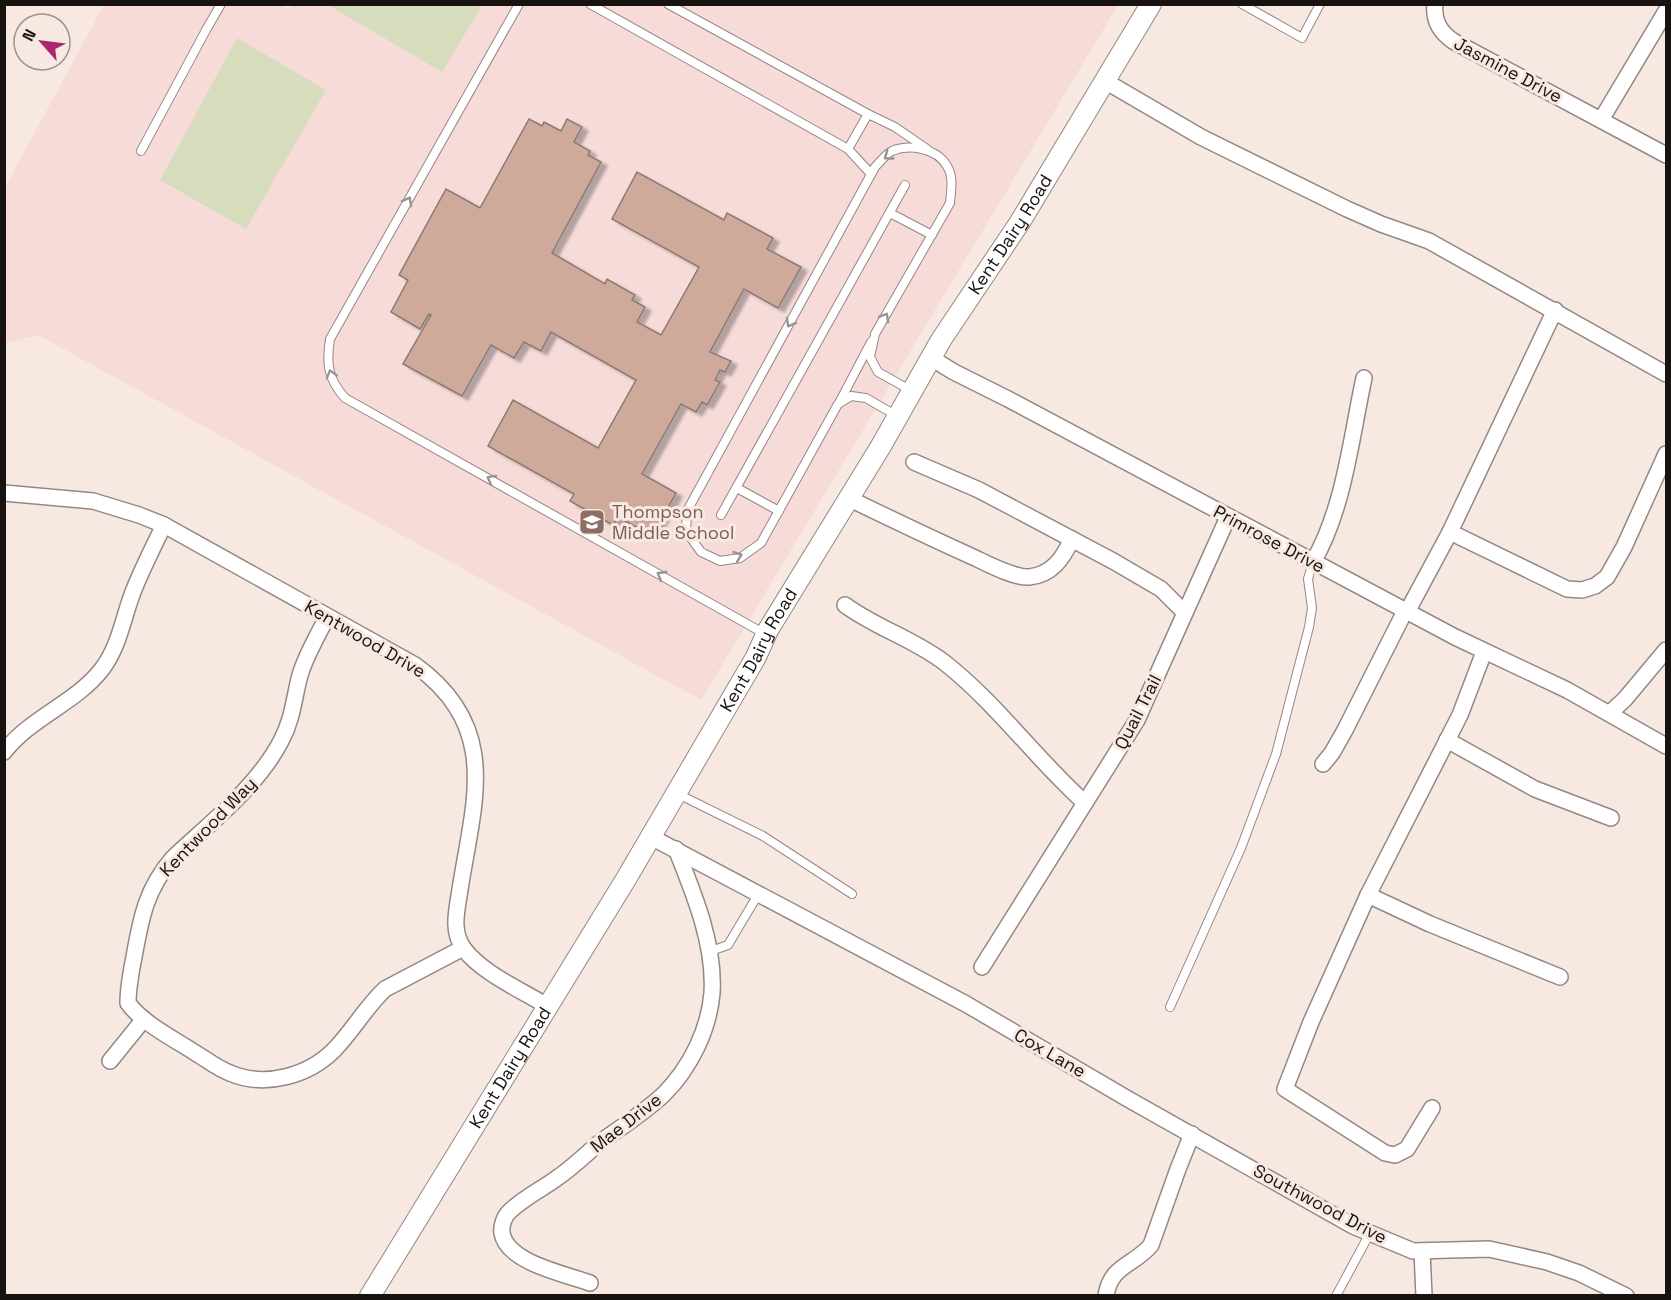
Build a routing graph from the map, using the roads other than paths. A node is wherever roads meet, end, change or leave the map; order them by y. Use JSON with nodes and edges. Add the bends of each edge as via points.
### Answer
{"nodes":[{"id":1,"x":221,"y":4,"type":"edge"},
{"id":2,"x":519,"y":4,"type":"edge"},
{"id":3,"x":590,"y":4,"type":"edge"},
{"id":4,"x":668,"y":4,"type":"edge"},
{"id":5,"x":1151,"y":4,"type":"edge"},
{"id":6,"x":1242,"y":4,"type":"edge"},
{"id":7,"x":1320,"y":4,"type":"edge"},
{"id":8,"x":1435,"y":4,"type":"edge"},
{"id":9,"x":1666,"y":11,"type":"edge"},
{"id":10,"x":1105,"y":81,"type":"junction"},
{"id":11,"x":868,"y":114,"type":"junction"},
{"id":12,"x":1601,"y":120,"type":"junction"},
{"id":13,"x":848,"y":149,"type":"junction"},
{"id":14,"x":141,"y":151,"type":"dead end"},
{"id":15,"x":930,"y":151,"type":"junction"},
{"id":16,"x":1666,"y":155,"type":"edge"},
{"id":17,"x":871,"y":174,"type":"junction"},
{"id":18,"x":905,"y":185,"type":"dead end"},
{"id":19,"x":890,"y":213,"type":"junction"},
{"id":20,"x":932,"y":235,"type":"junction"},
{"id":21,"x":1555,"y":310,"type":"junction"},
{"id":22,"x":875,"y":334,"type":"junction"},
{"id":23,"x":931,"y":358,"type":"junction"},
{"id":24,"x":1666,"y":374,"type":"edge"},
{"id":25,"x":1364,"y":378,"type":"dead end"},
{"id":26,"x":913,"y":392,"type":"junction"},
{"id":27,"x":838,"y":404,"type":"junction"},
{"id":28,"x":898,"y":416,"type":"junction"},
{"id":29,"x":1666,"y":454,"type":"edge"},
{"id":30,"x":914,"y":462,"type":"dead end"},
{"id":31,"x":737,"y":488,"type":"junction"},
{"id":32,"x":4,"y":493,"type":"edge"},
{"id":33,"x":848,"y":498,"type":"junction"},
{"id":34,"x":779,"y":511,"type":"junction"},
{"id":35,"x":721,"y":515,"type":"dead end"},
{"id":36,"x":1228,"y":517,"type":"junction"},
{"id":37,"x":164,"y":525,"type":"junction"},
{"id":38,"x":1450,"y":532,"type":"junction"},
{"id":39,"x":1072,"y":539,"type":"junction"},
{"id":40,"x":1313,"y":562,"type":"junction"},
{"id":41,"x":845,"y":605,"type":"dead end"},
{"id":42,"x":1184,"y":612,"type":"junction"},
{"id":43,"x":1407,"y":612,"type":"junction"},
{"id":44,"x":327,"y":617,"type":"junction"},
{"id":45,"x":766,"y":635,"type":"junction"},
{"id":46,"x":1666,"y":650,"type":"edge"},
{"id":47,"x":1484,"y":652,"type":"junction"},
{"id":48,"x":1610,"y":713,"type":"junction"},
{"id":49,"x":1447,"y":740,"type":"junction"},
{"id":50,"x":1666,"y":746,"type":"edge"},
{"id":51,"x":4,"y":752,"type":"edge"},
{"id":52,"x":1323,"y":764,"type":"dead end"},
{"id":53,"x":676,"y":794,"type":"junction"},
{"id":54,"x":1085,"y":803,"type":"junction"},
{"id":55,"x":1611,"y":818,"type":"dead end"},
{"id":56,"x":651,"y":837,"type":"junction"},
{"id":57,"x":676,"y":849,"type":"junction"},
{"id":58,"x":759,"y":893,"type":"junction"},
{"id":59,"x":852,"y":894,"type":"dead end"},
{"id":60,"x":1368,"y":895,"type":"junction"},
{"id":61,"x":464,"y":948,"type":"junction"},
{"id":62,"x":708,"y":952,"type":"junction"},
{"id":63,"x":982,"y":967,"type":"dead end"},
{"id":64,"x":1560,"y":977,"type":"dead end"},
{"id":65,"x":547,"y":1006,"type":"junction"},
{"id":66,"x":1170,"y":1007,"type":"dead end"},
{"id":67,"x":144,"y":1019,"type":"junction"},
{"id":68,"x":110,"y":1061,"type":"dead end"},
{"id":69,"x":1432,"y":1108,"type":"dead end"},
{"id":70,"x":1192,"y":1134,"type":"junction"},
{"id":71,"x":1370,"y":1233,"type":"junction"},
{"id":72,"x":1422,"y":1251,"type":"junction"},
{"id":73,"x":590,"y":1283,"type":"dead end"},
{"id":74,"x":370,"y":1296,"type":"edge"},
{"id":75,"x":1106,"y":1296,"type":"edge"},
{"id":76,"x":1336,"y":1296,"type":"edge"},
{"id":77,"x":1424,"y":1296,"type":"edge"},
{"id":78,"x":1626,"y":1296,"type":"edge"}],
"edges":[{"from":1,"to":14,"type":"lane"},
{"from":45,"to":2,"type":"lane","one_way":true,"via":[[345,398],[334,386],[327,357],[330,339]]},
{"from":3,"to":13,"type":"lane"},
{"from":4,"to":11,"type":"lane"},
{"from":5,"to":10,"type":"street","name":"Kent Dairy Road"},
{"from":6,"to":7,"type":"lane","via":[[1302,38]]},
{"from":8,"to":12,"type":"street","name":"Jasmine Drive","via":[[1434,18],[1447,37]]},
{"from":9,"to":12,"type":"street"},
{"from":10,"to":21,"type":"street","via":[[1201,137],[1355,213],[1429,241]]},
{"from":10,"to":23,"type":"street","name":"Kent Dairy Road","via":[[1020,222]]},
{"from":11,"to":13,"type":"lane"},
{"from":11,"to":15,"type":"lane","via":[[896,127]]},
{"from":12,"to":16,"type":"street","name":"Jasmine Drive"},
{"from":13,"to":17,"type":"lane"},
{"from":15,"to":17,"type":"lane","one_way":true,"via":[[910,147],[891,152]]},
{"from":15,"to":20,"type":"lane","via":[[947,165],[952,183],[950,202]]},
{"from":17,"to":34,"type":"lane","one_way":true,"via":[[687,512],[686,531],[700,552],[720,561],[740,558],[761,543]]},
{"from":18,"to":19,"type":"lane"},
{"from":19,"to":20,"type":"lane"},
{"from":19,"to":31,"type":"lane"},
{"from":22,"to":20,"type":"lane","one_way":true},
{"from":21,"to":24,"type":"street"},
{"from":21,"to":38,"type":"street"},
{"from":22,"to":26,"type":"lane","via":[[870,357],[878,372]]},
{"from":22,"to":27,"type":"lane"},
{"from":23,"to":26,"type":"street","name":"Kent Dairy Road"},
{"from":23,"to":36,"type":"street","name":"Primrose Drive"},
{"from":25,"to":40,"type":"street","via":[[1342,482],[1323,545]]},
{"from":26,"to":28,"type":"street","name":"Kent Dairy Road"},
{"from":27,"to":28,"type":"lane","via":[[852,396],[866,398]]},
{"from":27,"to":34,"type":"lane"},
{"from":28,"to":33,"type":"street","name":"Kent Dairy Road"},
{"from":29,"to":38,"type":"street","via":[[1624,547],[1607,577],[1595,586],[1567,589]]},
{"from":30,"to":39,"type":"street","via":[[979,490]]},
{"from":31,"to":34,"type":"lane"},
{"from":31,"to":35,"type":"lane"},
{"from":32,"to":37,"type":"street","name":"Kentwood Drive","via":[[93,501]]},
{"from":33,"to":39,"type":"street","via":[[1024,577],[1053,567]]},
{"from":33,"to":45,"type":"street","name":"Kent Dairy Road"},
{"from":36,"to":40,"type":"street","name":"Primrose Drive"},
{"from":36,"to":42,"type":"street","name":"Quail Trail"},
{"from":37,"to":44,"type":"street","name":"Kentwood Drive"},
{"from":37,"to":51,"type":"street","via":[[103,668],[85,688],[30,726]]},
{"from":38,"to":43,"type":"street"},
{"from":39,"to":42,"type":"street","via":[[1161,589]]},
{"from":40,"to":43,"type":"street","name":"Primrose Drive"},
{"from":40,"to":66,"type":"lane","via":[[1308,579],[1310,627],[1276,754],[1241,848]]},
{"from":41,"to":54,"type":"street","via":[[945,663]]},
{"from":42,"to":54,"type":"street","name":"Quail Trail","via":[[1137,720]]},
{"from":43,"to":47,"type":"street","name":"Primrose Drive"},
{"from":43,"to":52,"type":"street"},
{"from":44,"to":61,"type":"street","name":"Kentwood Drive","via":[[428,675],[450,697],[467,728],[477,785],[456,914],[456,931]]},
{"from":44,"to":67,"type":"street","name":"Kentwood Way","via":[[301,674],[293,713],[271,758],[241,793],[173,858],[150,892],[128,992],[128,1003]]},
{"from":45,"to":53,"type":"street","name":"Kent Dairy Road"},
{"from":46,"to":48,"type":"street"},
{"from":47,"to":48,"type":"street","name":"Primrose Drive"},
{"from":47,"to":49,"type":"street"},
{"from":48,"to":50,"type":"street","name":"Primrose Drive"},
{"from":49,"to":55,"type":"street","via":[[1535,789]]},
{"from":49,"to":60,"type":"street"},
{"from":53,"to":56,"type":"street","name":"Kent Dairy Road"},
{"from":53,"to":59,"type":"lane","via":[[763,836]]},
{"from":54,"to":63,"type":"street","name":"Quail Trail"},
{"from":56,"to":57,"type":"street"},
{"from":56,"to":65,"type":"street","name":"Kent Dairy Road"},
{"from":57,"to":58,"type":"street","name":"Cox Lane"},
{"from":57,"to":62,"type":"street","name":"Mae Drive","via":[[702,920]]},
{"from":58,"to":62,"type":"lane","via":[[728,945]]},
{"from":58,"to":70,"type":"street","name":"Cox Lane","via":[[966,1004]]},
{"from":60,"to":64,"type":"street"},
{"from":60,"to":69,"type":"street","via":[[1285,1089],[1385,1153],[1395,1155],[1407,1149]]},
{"from":61,"to":65,"type":"street","via":[[477,962]]},
{"from":61,"to":67,"type":"street","name":"Kentwood Way","via":[[385,989],[330,1054],[308,1070],[290,1076],[254,1079],[231,1074]]},
{"from":62,"to":73,"type":"street","name":"Mae Drive","via":[[712,994],[705,1030],[681,1072],[665,1093],[633,1120],[508,1213],[504,1220],[502,1234],[519,1256]]},
{"from":65,"to":74,"type":"street","name":"Kent Dairy Road"},
{"from":67,"to":68,"type":"street"},
{"from":70,"to":71,"type":"street","name":"Southwood Drive"},
{"from":70,"to":75,"type":"street","via":[[1151,1245],[1124,1264],[1107,1286]]},
{"from":71,"to":72,"type":"street","name":"Southwood Drive"},
{"from":71,"to":76,"type":"lane"},
{"from":72,"to":77,"type":"street"},
{"from":72,"to":78,"type":"street","name":"Southwood Drive","via":[[1489,1249],[1514,1253],[1579,1273]]}]}
